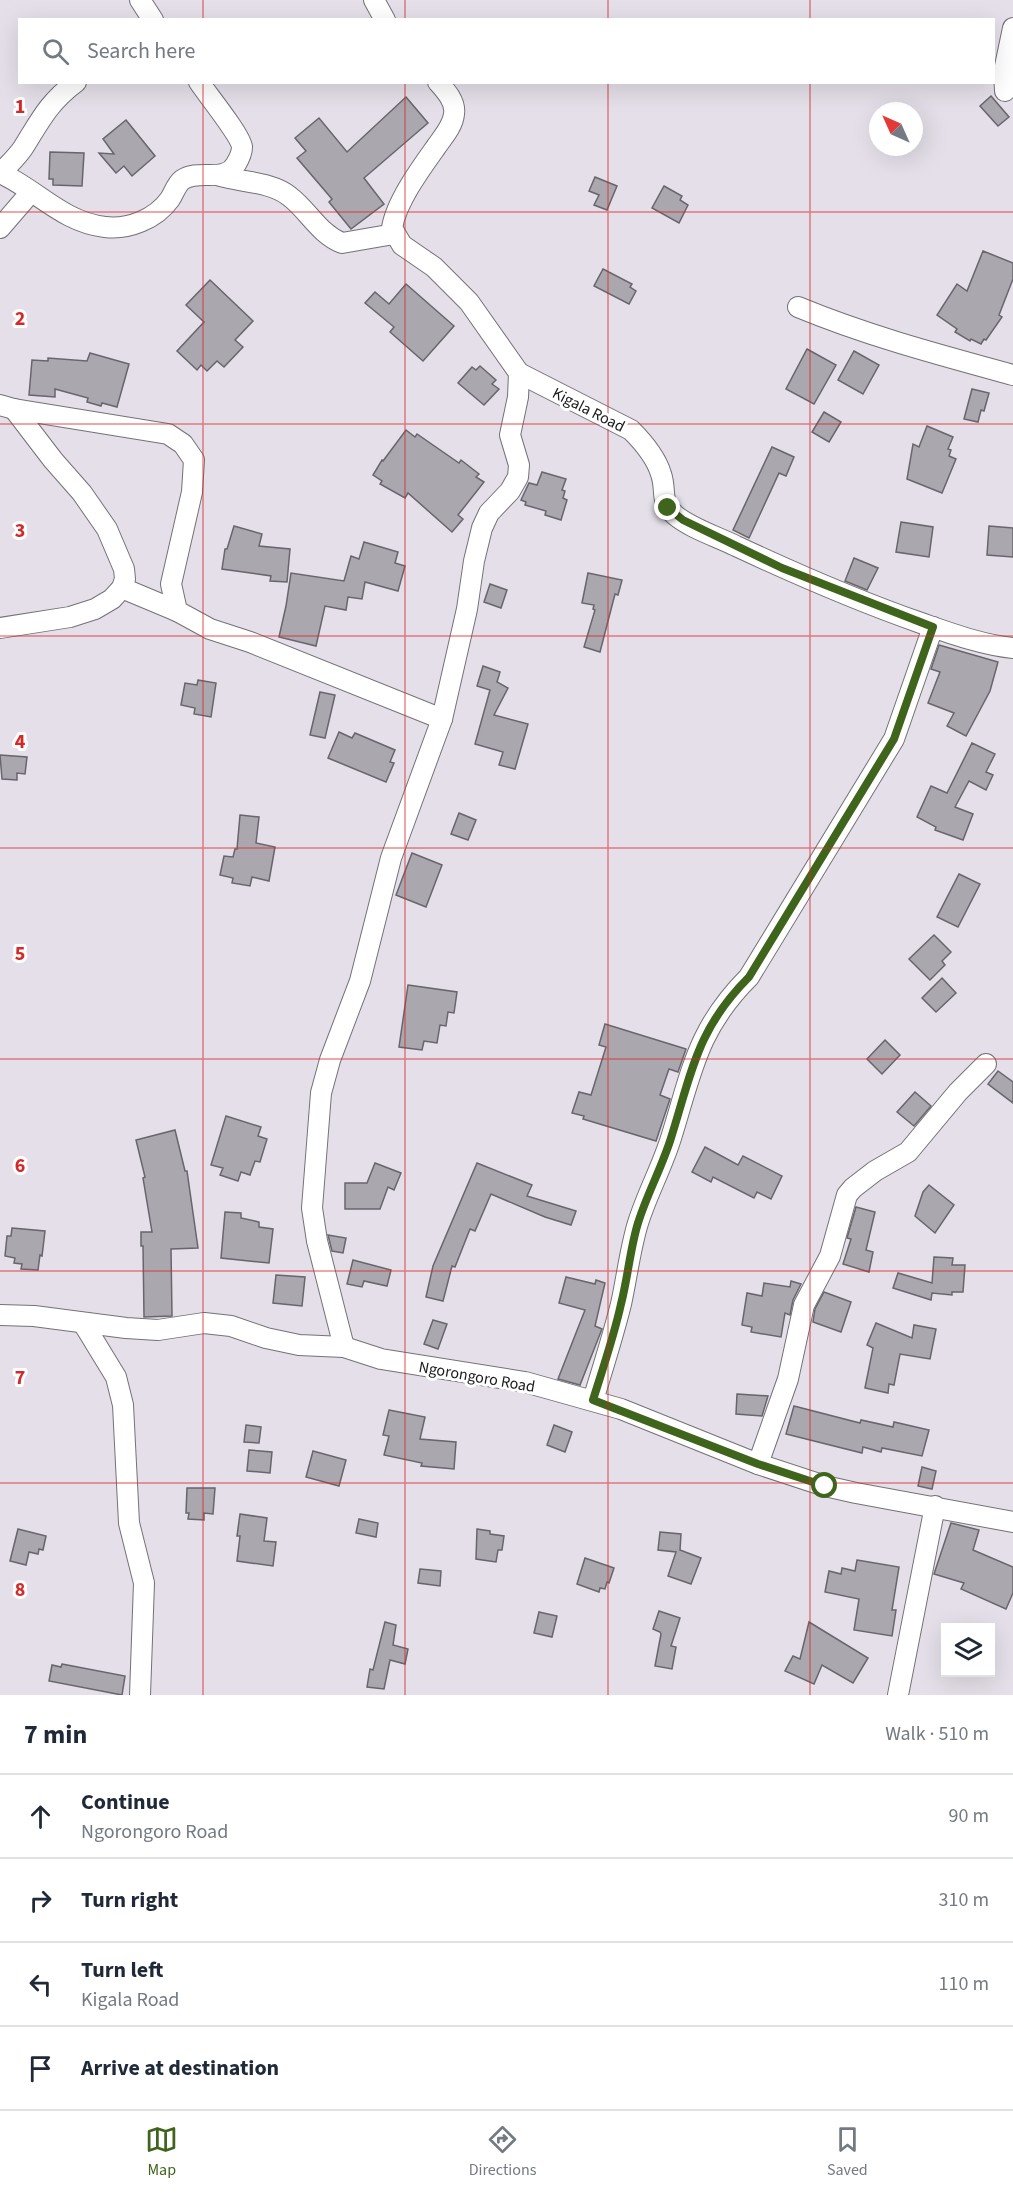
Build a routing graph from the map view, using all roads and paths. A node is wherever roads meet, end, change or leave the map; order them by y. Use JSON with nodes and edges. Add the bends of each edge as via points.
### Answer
{"nodes":[{"id":1,"x":140,"y":0,"type":"edge"},
{"id":2,"x":374,"y":0,"type":"edge"},
{"id":3,"x":135,"y":18,"type":"edge"},
{"id":4,"x":152,"y":18,"type":"edge"},
{"id":5,"x":384,"y":18,"type":"edge"},
{"id":6,"x":1013,"y":28,"type":"edge"},
{"id":7,"x":74,"y":84,"type":"edge"},
{"id":8,"x":200,"y":84,"type":"edge"},
{"id":9,"x":439,"y":84,"type":"edge"},
{"id":10,"x":1005,"y":90,"type":"dead end"},
{"id":11,"x":0,"y":173,"type":"edge"},
{"id":12,"x":220,"y":176,"type":"junction"},
{"id":13,"x":31,"y":192,"type":"junction"},
{"id":14,"x":0,"y":228,"type":"edge"},
{"id":15,"x":394,"y":234,"type":"junction"},
{"id":16,"x":798,"y":307,"type":"dead end"},
{"id":17,"x":519,"y":373,"type":"junction"},
{"id":18,"x":1013,"y":375,"type":"edge"},
{"id":19,"x":7,"y":407,"type":"edge"},
{"id":20,"x":122,"y":588,"type":"junction"},
{"id":21,"x":177,"y":611,"type":"junction"},
{"id":22,"x":933,"y":627,"type":"junction"},
{"id":23,"x":0,"y":628,"type":"edge"},
{"id":24,"x":1013,"y":648,"type":"edge"},
{"id":25,"x":442,"y":719,"type":"junction"},
{"id":26,"x":986,"y":1064,"type":"dead end"},
{"id":27,"x":0,"y":1315,"type":"edge"},
{"id":28,"x":83,"y":1323,"type":"junction"},
{"id":29,"x":344,"y":1347,"type":"junction"},
{"id":30,"x":593,"y":1400,"type":"junction"},
{"id":31,"x":758,"y":1464,"type":"junction"},
{"id":32,"x":934,"y":1506,"type":"junction"},
{"id":33,"x":1013,"y":1522,"type":"edge"},
{"id":34,"x":140,"y":1695,"type":"edge"},
{"id":35,"x":898,"y":1695,"type":"edge"}],
"edges":[{"from":1,"to":3,"type":"street"},
{"from":1,"to":4,"type":"street"},
{"from":2,"to":5,"type":"street"},
{"from":6,"to":10,"type":"street"},
{"from":7,"to":11,"type":"street","via":[[53,102],[22,150]]},
{"from":8,"to":12,"type":"street","via":[[242,148],[230,172]]},
{"from":9,"to":15,"type":"street","via":[[453,104],[452,123],[398,210],[393,221]]},
{"from":11,"to":13,"type":"street"},
{"from":12,"to":13,"type":"street","via":[[189,177],[160,210],[120,227],[91,225],[46,204]]},
{"from":12,"to":15,"type":"street","via":[[287,194],[326,233],[342,243]]},
{"from":13,"to":14,"type":"street"},
{"from":15,"to":17,"type":"street","via":[[469,302]]},
{"from":16,"to":18,"type":"street","via":[[873,335]]},
{"from":17,"to":22,"type":"street","name":"Kigala Road","via":[[630,430],[657,463],[668,508],[683,520],[782,568]]},
{"from":17,"to":25,"type":"street","via":[[510,435],[519,465],[518,477],[482,528]]},
{"from":19,"to":20,"type":"street","via":[[107,529],[124,569]]},
{"from":19,"to":21,"type":"street","via":[[168,434],[183,444],[194,460],[192,492],[171,584]]},
{"from":20,"to":21,"type":"street"},
{"from":20,"to":23,"type":"street","via":[[95,609]]},
{"from":21,"to":25,"type":"street","via":[[210,629]]},
{"from":22,"to":24,"type":"street","name":"Kigala Road"},
{"from":22,"to":30,"type":"street","via":[[894,739],[749,977],[728,998],[698,1050],[638,1224],[621,1305]]},
{"from":25,"to":29,"type":"street","via":[[391,858],[360,981],[321,1093],[312,1208]]},
{"from":26,"to":31,"type":"street","via":[[908,1152],[875,1171],[847,1195],[830,1256],[804,1305],[788,1379]]},
{"from":27,"to":28,"type":"street","name":"Ngorongoro Road"},
{"from":28,"to":29,"type":"street","name":"Ngorongoro Road","via":[[158,1330],[204,1323],[231,1326],[299,1345]]},
{"from":28,"to":34,"type":"street","via":[[116,1377],[123,1405],[129,1524],[144,1583]]},
{"from":29,"to":30,"type":"street","name":"Ngorongoro Road","via":[[381,1359],[525,1382]]},
{"from":30,"to":31,"type":"street","name":"Ngorongoro Road"},
{"from":31,"to":32,"type":"street","name":"Ngorongoro Road","via":[[856,1493]]},
{"from":32,"to":33,"type":"street","name":"Ngorongoro Road"},
{"from":32,"to":35,"type":"street"}]}
